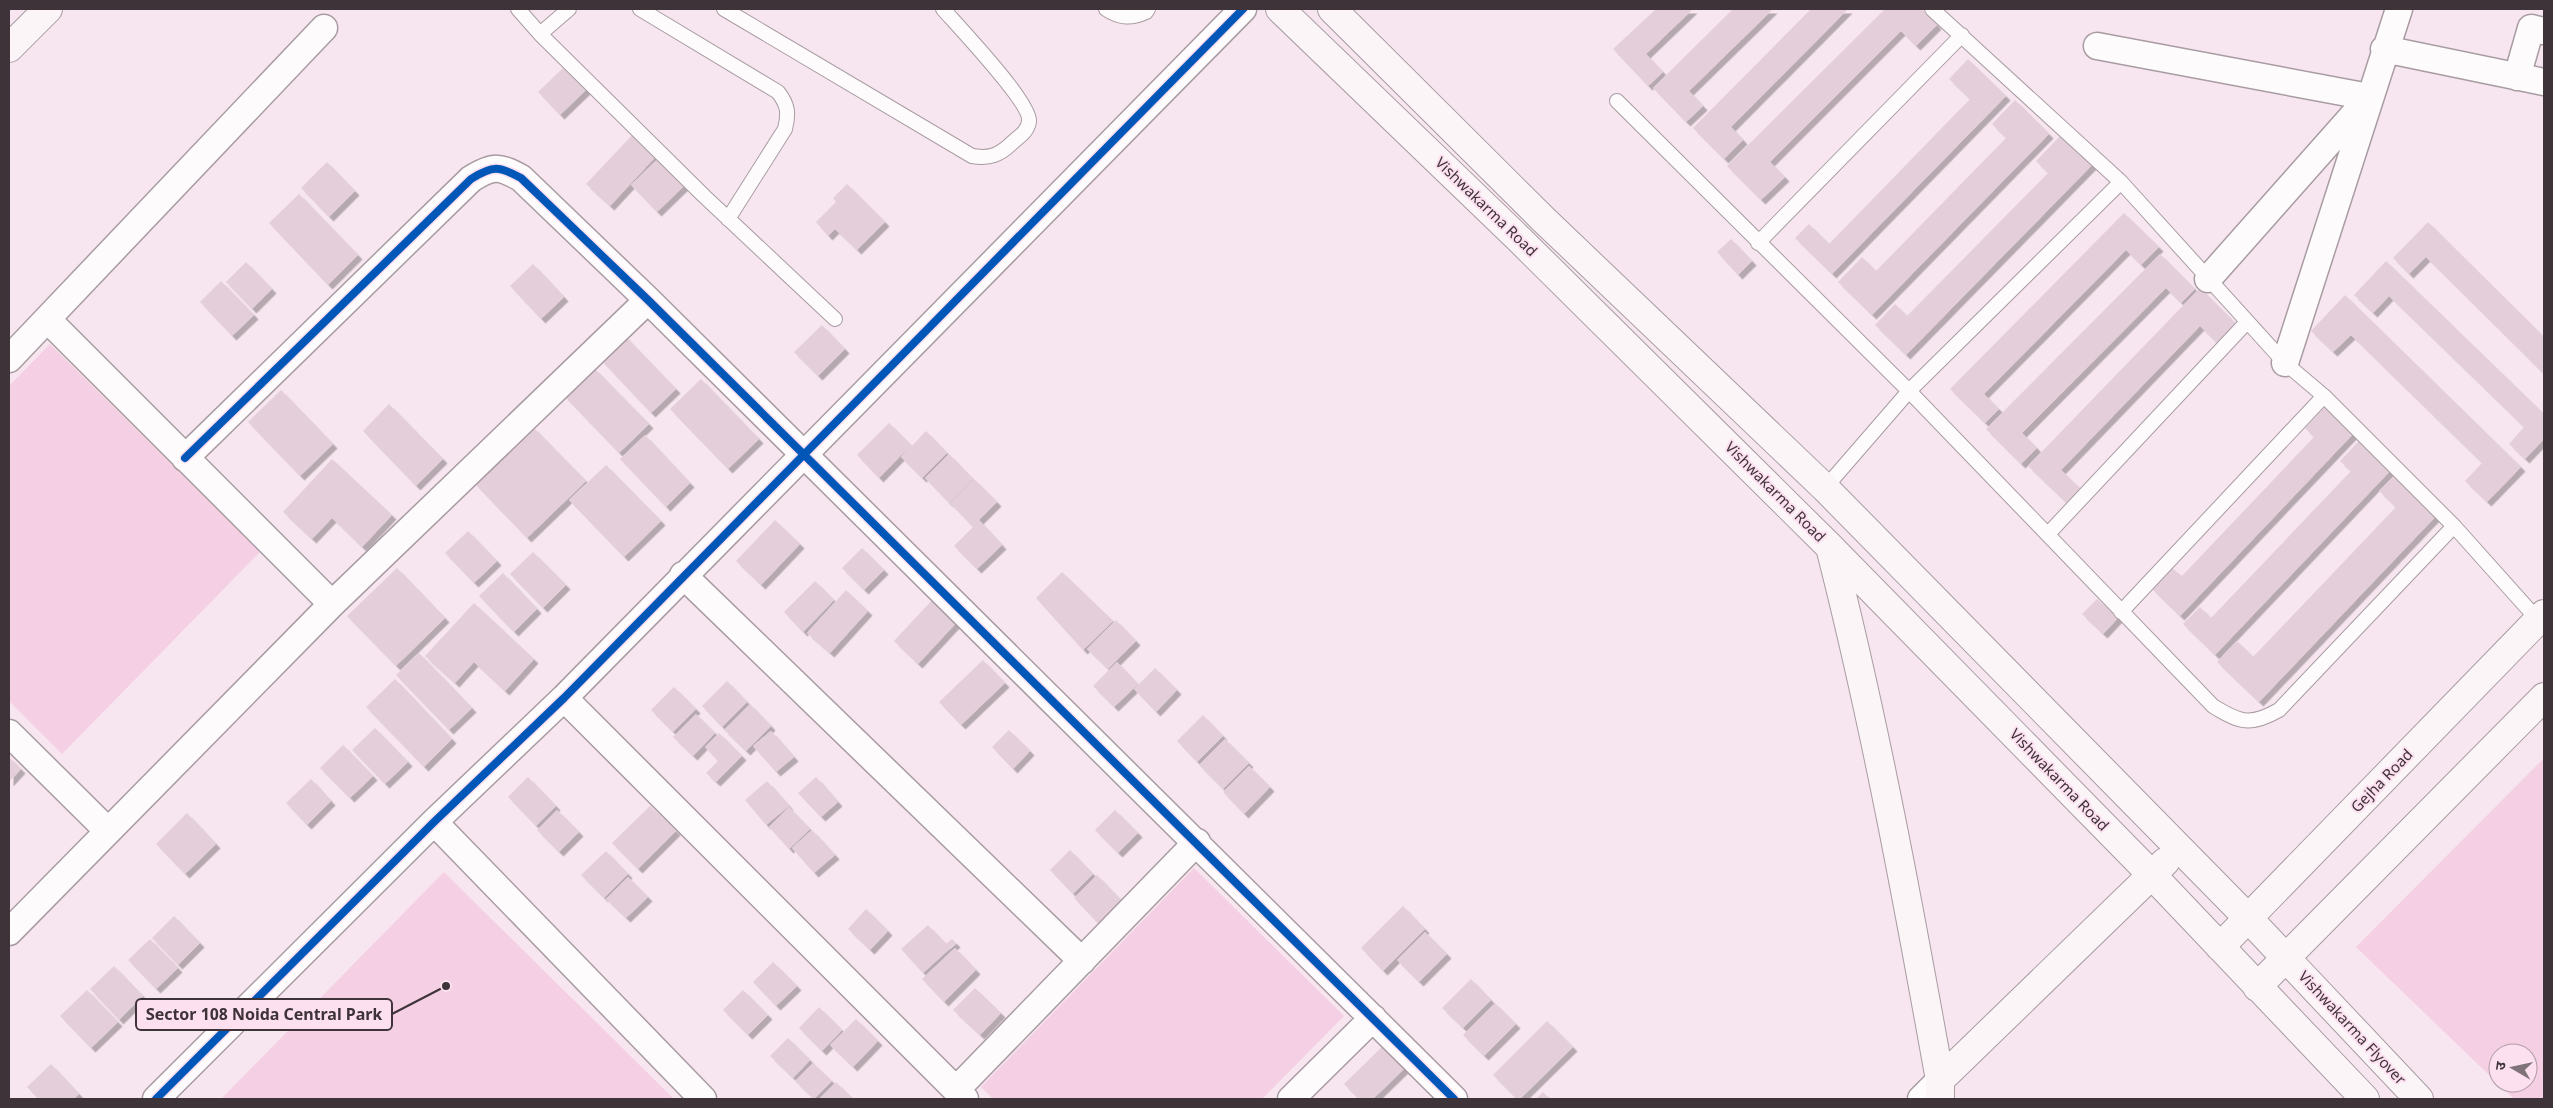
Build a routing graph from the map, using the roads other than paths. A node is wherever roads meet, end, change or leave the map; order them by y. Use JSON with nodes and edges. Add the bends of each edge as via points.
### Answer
{"nodes":[{"id":1,"x":48,"y":9,"type":"edge"},
{"id":2,"x":518,"y":9,"type":"edge"},
{"id":3,"x":569,"y":9,"type":"edge"},
{"id":4,"x":640,"y":9,"type":"edge"},
{"id":5,"x":724,"y":9,"type":"edge"},
{"id":6,"x":942,"y":9,"type":"edge"},
{"id":7,"x":1106,"y":9,"type":"edge"},
{"id":8,"x":1148,"y":9,"type":"edge"},
{"id":9,"x":1243,"y":9,"type":"edge"},
{"id":10,"x":1280,"y":9,"type":"edge"},
{"id":11,"x":1332,"y":9,"type":"edge"},
{"id":12,"x":1932,"y":9,"type":"edge"},
{"id":13,"x":2399,"y":9,"type":"edge"},
{"id":14,"x":324,"y":28,"type":"dead end"},
{"id":15,"x":2544,"y":31,"type":"edge"},
{"id":16,"x":540,"y":34,"type":"junction"},
{"id":17,"x":1962,"y":35,"type":"junction"},
{"id":18,"x":2096,"y":46,"type":"dead end"},
{"id":19,"x":9,"y":48,"type":"edge"},
{"id":20,"x":2384,"y":50,"type":"junction"},
{"id":21,"x":2517,"y":77,"type":"junction"},
{"id":22,"x":2544,"y":82,"type":"edge"},
{"id":23,"x":2369,"y":97,"type":"junction"},
{"id":24,"x":1424,"y":100,"type":"junction"},
{"id":25,"x":1617,"y":101,"type":"dead end"},
{"id":26,"x":1399,"y":123,"type":"junction"},
{"id":27,"x":2121,"y":182,"type":"junction"},
{"id":28,"x":728,"y":219,"type":"junction"},
{"id":29,"x":1758,"y":243,"type":"junction"},
{"id":30,"x":2208,"y":279,"type":"junction"},
{"id":31,"x":648,"y":300,"type":"junction"},
{"id":32,"x":835,"y":319,"type":"dead end"},
{"id":33,"x":48,"y":320,"type":"junction"},
{"id":34,"x":2247,"y":322,"type":"junction"},
{"id":35,"x":9,"y":359,"type":"edge"},
{"id":36,"x":2285,"y":363,"type":"junction"},
{"id":37,"x":1909,"y":391,"type":"junction"},
{"id":38,"x":2324,"y":396,"type":"junction"},
{"id":39,"x":803,"y":453,"type":"junction"},
{"id":40,"x":185,"y":458,"type":"junction"},
{"id":41,"x":1825,"y":488,"type":"junction"},
{"id":42,"x":2454,"y":526,"type":"junction"},
{"id":43,"x":2048,"y":534,"type":"junction"},
{"id":44,"x":1829,"y":546,"type":"junction"},
{"id":45,"x":683,"y":575,"type":"junction"},
{"id":46,"x":332,"y":604,"type":"junction"},
{"id":47,"x":2121,"y":612,"type":"junction"},
{"id":48,"x":2541,"y":617,"type":"edge"},
{"id":49,"x":2544,"y":697,"type":"edge"},
{"id":50,"x":564,"y":698,"type":"junction"},
{"id":51,"x":9,"y":733,"type":"edge"},
{"id":52,"x":434,"y":822,"type":"junction"},
{"id":53,"x":107,"y":830,"type":"junction"},
{"id":54,"x":1197,"y":842,"type":"junction"},
{"id":55,"x":2180,"y":849,"type":"junction"},
{"id":56,"x":2151,"y":874,"type":"junction"},
{"id":57,"x":2248,"y":918,"type":"junction"},
{"id":58,"x":9,"y":932,"type":"edge"},
{"id":59,"x":2220,"y":947,"type":"junction"},
{"id":60,"x":2285,"y":958,"type":"junction"},
{"id":61,"x":1082,"y":961,"type":"junction"},
{"id":62,"x":2257,"y":987,"type":"junction"},
{"id":63,"x":1373,"y":1018,"type":"junction"},
{"id":64,"x":1933,"y":1093,"type":"edge"},
{"id":65,"x":961,"y":1095,"type":"edge"},
{"id":66,"x":156,"y":1099,"type":"edge"},
{"id":67,"x":703,"y":1099,"type":"edge"},
{"id":68,"x":1290,"y":1099,"type":"edge"},
{"id":69,"x":1454,"y":1099,"type":"edge"},
{"id":70,"x":2365,"y":1099,"type":"edge"},
{"id":71,"x":2419,"y":1099,"type":"edge"}],
"edges":[{"from":1,"to":19,"type":"main road"},
{"from":2,"to":16,"type":"lane"},
{"from":3,"to":16,"type":"lane"},
{"from":4,"to":28,"type":"lane","via":[[778,92],[787,103],[785,129]]},
{"from":5,"to":6,"type":"lane","via":[[972,156],[996,156],[1026,130],[1029,120],[1026,111],[1013,90]]},
{"from":7,"to":8,"type":"lane","via":[[1121,17],[1133,18]]},
{"from":9,"to":39,"type":"street"},
{"from":10,"to":26,"type":"main road","name":"Vishwakarma Road"},
{"from":11,"to":24,"type":"main road","name":"Vishwakarma Road"},
{"from":12,"to":17,"type":"lane"},
{"from":13,"to":20,"type":"street"},
{"from":14,"to":33,"type":"street"},
{"from":15,"to":21,"type":"street","via":[[2530,28]]},
{"from":16,"to":28,"type":"lane"},
{"from":17,"to":27,"type":"lane"},
{"from":17,"to":29,"type":"lane"},
{"from":18,"to":23,"type":"street"},
{"from":20,"to":21,"type":"street"},
{"from":20,"to":23,"type":"street"},
{"from":21,"to":22,"type":"street"},
{"from":23,"to":30,"type":"street"},
{"from":23,"to":36,"type":"street"},
{"from":24,"to":26,"type":"main road"},
{"from":24,"to":41,"type":"main road","name":"Vishwakarma Road","via":[[1543,219]]},
{"from":25,"to":29,"type":"lane"},
{"from":26,"to":44,"type":"main road","name":"Vishwakarma Road"},
{"from":27,"to":30,"type":"lane"},
{"from":27,"to":37,"type":"lane"},
{"from":28,"to":32,"type":"lane"},
{"from":29,"to":37,"type":"lane"},
{"from":30,"to":34,"type":"lane"},
{"from":31,"to":39,"type":"street"},
{"from":31,"to":40,"type":"street","via":[[521,178],[502,168],[486,170],[471,179]]},
{"from":31,"to":46,"type":"street"},
{"from":33,"to":35,"type":"street"},
{"from":33,"to":40,"type":"street"},
{"from":34,"to":36,"type":"lane"},
{"from":34,"to":43,"type":"lane"},
{"from":36,"to":38,"type":"lane"},
{"from":37,"to":41,"type":"lane"},
{"from":37,"to":43,"type":"lane"},
{"from":38,"to":42,"type":"lane"},
{"from":38,"to":47,"type":"lane"},
{"from":39,"to":45,"type":"street"},
{"from":39,"to":54,"type":"street"},
{"from":40,"to":46,"type":"street"},
{"from":41,"to":55,"type":"main road","name":"Vishwakarma Road"},
{"from":42,"to":47,"type":"lane","via":[[2279,710],[2262,720],[2249,722],[2231,718],[2214,706]]},
{"from":42,"to":48,"type":"lane"},
{"from":43,"to":47,"type":"lane"},
{"from":44,"to":56,"type":"main road","name":"Vishwakarma Road"},
{"from":44,"to":64,"type":"main road","via":[[1853,637],[1903,880]]},
{"from":45,"to":50,"type":"street"},
{"from":45,"to":61,"type":"street"},
{"from":46,"to":53,"type":"street"},
{"from":48,"to":57,"type":"main road","name":"Gejha Road"},
{"from":49,"to":60,"type":"main road"},
{"from":50,"to":52,"type":"street"},
{"from":50,"to":65,"type":"street"},
{"from":51,"to":53,"type":"street"},
{"from":52,"to":66,"type":"street"},
{"from":52,"to":67,"type":"street"},
{"from":53,"to":58,"type":"street"},
{"from":54,"to":61,"type":"street"},
{"from":54,"to":63,"type":"street"},
{"from":55,"to":56,"type":"main road"},
{"from":55,"to":57,"type":"main road","name":"Vishwakarma Road"},
{"from":56,"to":59,"type":"main road","name":"Vishwakarma Road"},
{"from":56,"to":64,"type":"main road"},
{"from":57,"to":59,"type":"main road","name":"Gejha Road"},
{"from":57,"to":60,"type":"main road","name":"Vishwakarma Road"},
{"from":59,"to":62,"type":"main road","name":"Vishwakarma Road"},
{"from":60,"to":62,"type":"main road"},
{"from":60,"to":71,"type":"main road","name":"Vishwakarma Flyover"},
{"from":61,"to":65,"type":"street"},
{"from":62,"to":70,"type":"main road"},
{"from":63,"to":68,"type":"street"},
{"from":63,"to":69,"type":"street"}]}
